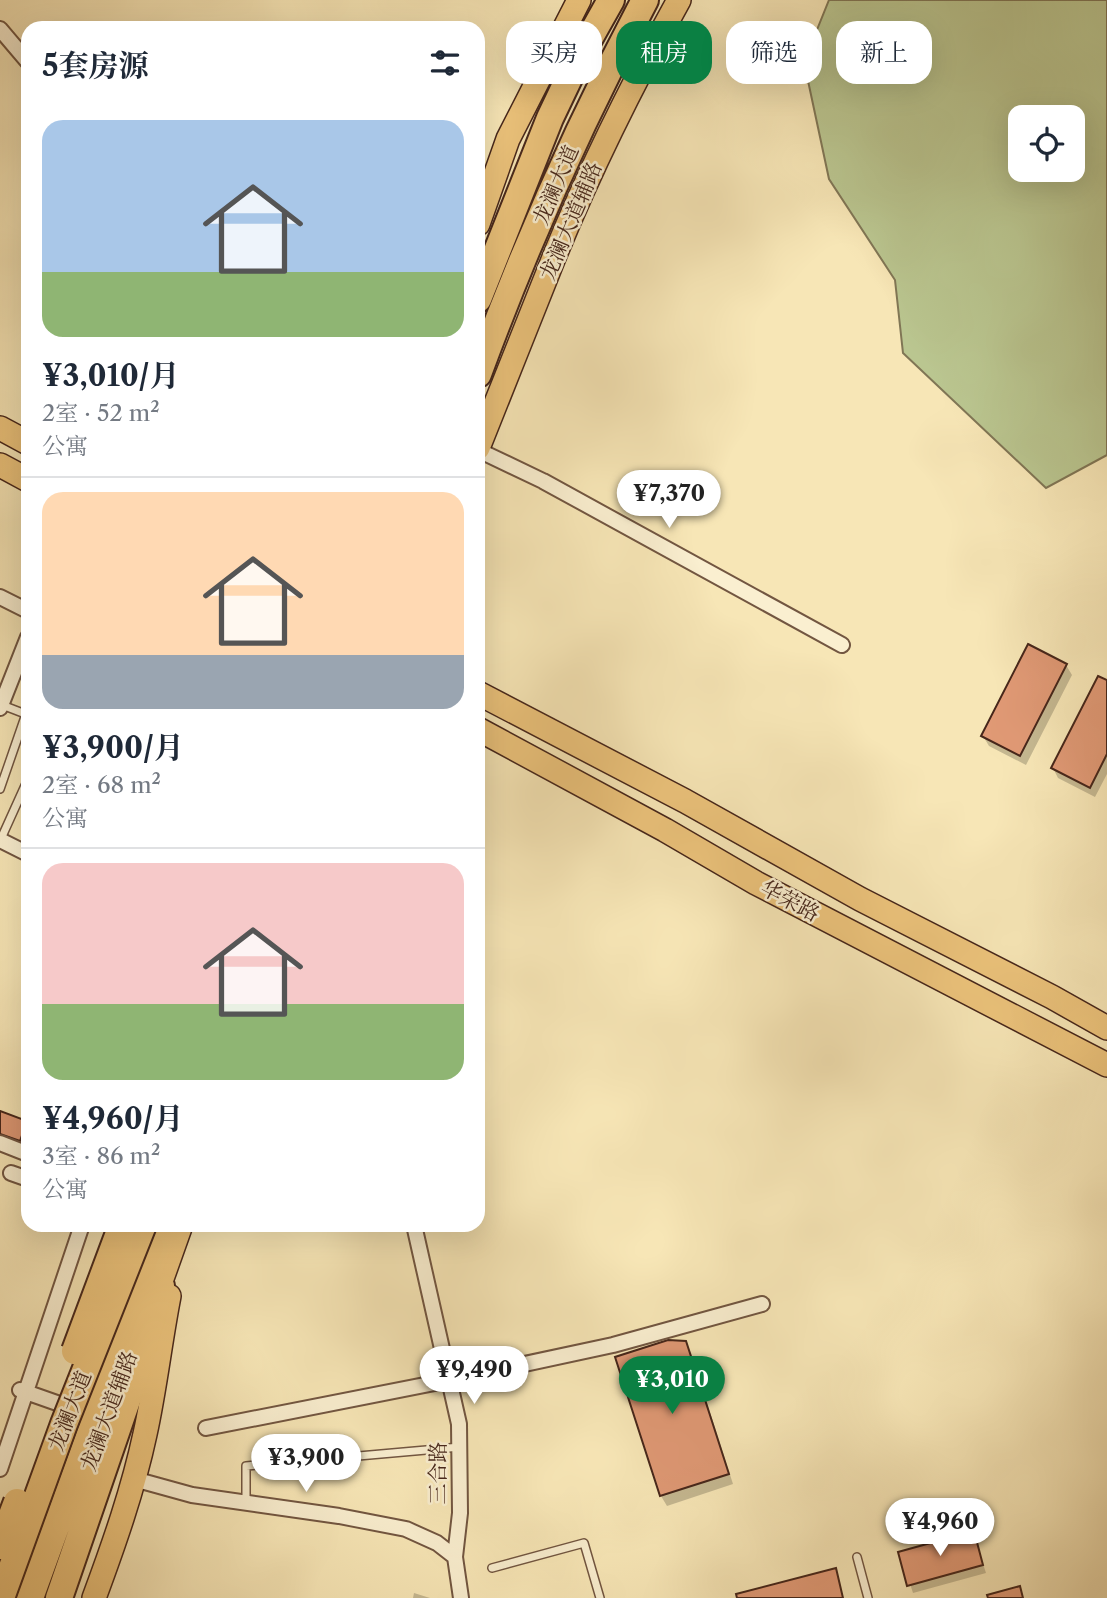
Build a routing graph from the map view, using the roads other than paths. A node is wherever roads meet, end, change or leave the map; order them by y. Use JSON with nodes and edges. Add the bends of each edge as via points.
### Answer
{"nodes":[{"id":1,"x":579,"y":0,"type":"edge"},
{"id":2,"x":611,"y":0,"type":"edge"},
{"id":3,"x":645,"y":0,"type":"edge"},
{"id":4,"x":679,"y":0,"type":"edge"},
{"id":5,"x":0,"y":29,"type":"edge"},
{"id":6,"x":21,"y":54,"type":"edge"},
{"id":7,"x":485,"y":204,"type":"edge"},
{"id":8,"x":485,"y":281,"type":"edge"},
{"id":9,"x":485,"y":357,"type":"edge"},
{"id":10,"x":0,"y":428,"type":"edge"},
{"id":11,"x":485,"y":431,"type":"edge"},
{"id":12,"x":21,"y":439,"type":"edge"},
{"id":13,"x":485,"y":452,"type":"edge"},
{"id":14,"x":0,"y":465,"type":"edge"},
{"id":15,"x":21,"y":476,"type":"edge"},
{"id":16,"x":0,"y":597,"type":"edge"},
{"id":17,"x":21,"y":608,"type":"edge"},
{"id":18,"x":842,"y":645,"type":"dead end"},
{"id":19,"x":21,"y":655,"type":"edge"},
{"id":20,"x":485,"y":698,"type":"edge"},
{"id":21,"x":1,"y":706,"type":"edge"},
{"id":22,"x":21,"y":713,"type":"edge"},
{"id":23,"x":21,"y":731,"type":"edge"},
{"id":24,"x":485,"y":733,"type":"edge"},
{"id":25,"x":0,"y":789,"type":"edge"},
{"id":26,"x":21,"y":804,"type":"edge"},
{"id":27,"x":0,"y":841,"type":"edge"},
{"id":28,"x":21,"y":851,"type":"edge"},
{"id":29,"x":1107,"y":1028,"type":"edge"},
{"id":30,"x":1107,"y":1065,"type":"edge"},
{"id":31,"x":0,"y":1143,"type":"edge"},
{"id":32,"x":21,"y":1151,"type":"edge"},
{"id":33,"x":11,"y":1173,"type":"dead end"},
{"id":34,"x":21,"y":1177,"type":"edge"},
{"id":35,"x":80,"y":1232,"type":"edge"},
{"id":36,"x":118,"y":1232,"type":"edge"},
{"id":37,"x":141,"y":1232,"type":"edge"},
{"id":38,"x":141,"y":1232,"type":"edge"},
{"id":39,"x":163,"y":1232,"type":"edge"},
{"id":40,"x":179,"y":1232,"type":"edge"},
{"id":41,"x":180,"y":1232,"type":"edge"},
{"id":42,"x":416,"y":1232,"type":"edge"},
{"id":43,"x":160,"y":1286,"type":"junction"},
{"id":44,"x":762,"y":1304,"type":"dead end"},
{"id":45,"x":450,"y":1380,"type":"junction"},
{"id":46,"x":24,"y":1391,"type":"junction"},
{"id":47,"x":75,"y":1409,"type":"junction"},
{"id":48,"x":206,"y":1428,"type":"dead end"},
{"id":49,"x":460,"y":1447,"type":"junction"},
{"id":50,"x":0,"y":1469,"type":"edge"},
{"id":51,"x":134,"y":1479,"type":"junction"},
{"id":52,"x":246,"y":1503,"type":"junction"},
{"id":53,"x":0,"y":1546,"type":"edge"},
{"id":54,"x":455,"y":1556,"type":"junction"},
{"id":55,"x":857,"y":1557,"type":"dead end"},
{"id":56,"x":492,"y":1569,"type":"dead end"},
{"id":57,"x":4,"y":1598,"type":"edge"},
{"id":58,"x":30,"y":1598,"type":"edge"},
{"id":59,"x":40,"y":1598,"type":"edge"},
{"id":60,"x":59,"y":1598,"type":"edge"},
{"id":61,"x":94,"y":1598,"type":"edge"},
{"id":62,"x":461,"y":1598,"type":"edge"},
{"id":63,"x":600,"y":1598,"type":"edge"},
{"id":64,"x":868,"y":1598,"type":"edge"}],
"edges":[{"from":1,"to":7,"type":"main road","via":[[508,139]]},
{"from":2,"to":8,"type":"highway","name":"龙澜大道","via":[[550,118]]},
{"from":3,"to":9,"type":"highway","name":"龙澜大道","via":[[553,189]]},
{"from":4,"to":11,"type":"main road","name":"龙澜大道辅路","via":[[596,162]]},
{"from":5,"to":6,"type":"street"},
{"from":10,"to":12,"type":"main road"},
{"from":13,"to":18,"type":"street"},
{"from":14,"to":15,"type":"main road"},
{"from":16,"to":17,"type":"street"},
{"from":19,"to":21,"type":"street"},
{"from":20,"to":29,"type":"main road","name":"华荣路"},
{"from":21,"to":22,"type":"lane"},
{"from":23,"to":25,"type":"lane"},
{"from":24,"to":30,"type":"main road","name":"华荣路","via":[[768,889]]},
{"from":26,"to":27,"type":"lane"},
{"from":27,"to":28,"type":"street"},
{"from":31,"to":32,"type":"street"},
{"from":33,"to":34,"type":"street"},
{"from":35,"to":46,"type":"street"},
{"from":36,"to":53,"type":"highway","bridge":true},
{"from":37,"to":47,"type":"main road","name":"龙澜大道辅路"},
{"from":38,"to":57,"type":"highway","name":"龙澜大道","bridge":true,"via":[[64,1424]]},
{"from":39,"to":58,"type":"highway","name":"龙澜大道"},
{"from":40,"to":43,"type":"main road","name":"龙澜大道辅路"},
{"from":41,"to":51,"type":"main road"},
{"from":42,"to":45,"type":"street","name":"三合路"},
{"from":43,"to":59,"type":"main road","name":"龙澜大道辅路","via":[[132,1348]]},
{"from":43,"to":60,"type":"highway","via":[[135,1377]]},
{"from":44,"to":45,"type":"street","via":[[613,1345]]},
{"from":45,"to":48,"type":"street"},
{"from":45,"to":49,"type":"street","name":"三合路"},
{"from":46,"to":47,"type":"street"},
{"from":46,"to":50,"type":"street"},
{"from":47,"to":57,"type":"main road","name":"龙澜大道辅路"},
{"from":49,"to":52,"type":"lane","via":[[246,1466]]},
{"from":49,"to":54,"type":"street","name":"三合路"},
{"from":51,"to":52,"type":"street"},
{"from":51,"to":61,"type":"main road"},
{"from":52,"to":54,"type":"street","via":[[406,1529]]},
{"from":54,"to":62,"type":"street","name":"三合路"},
{"from":55,"to":64,"type":"lane"},
{"from":56,"to":63,"type":"lane","via":[[584,1543]]}]}
